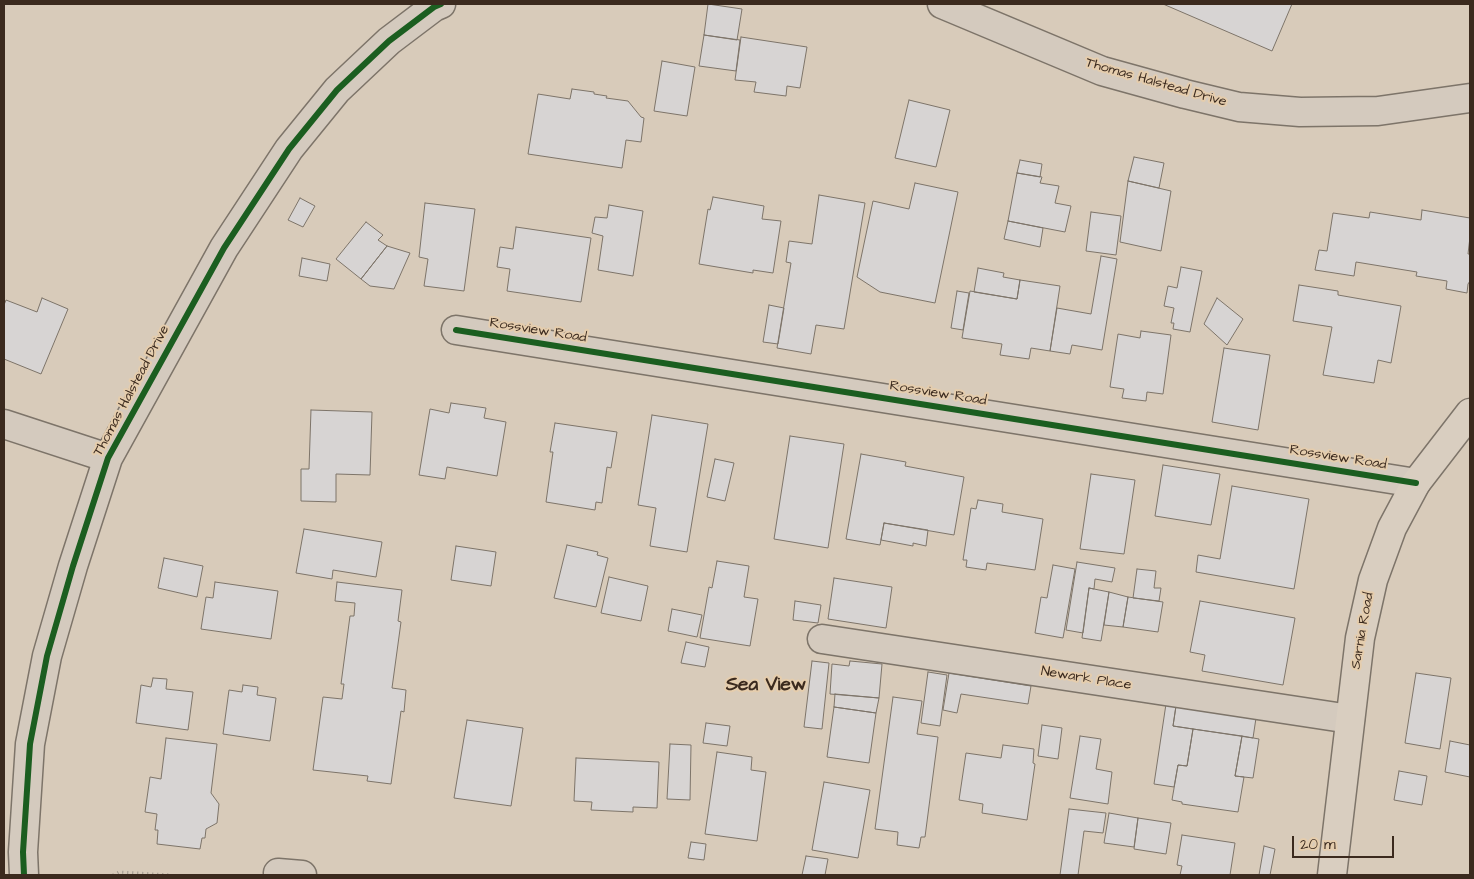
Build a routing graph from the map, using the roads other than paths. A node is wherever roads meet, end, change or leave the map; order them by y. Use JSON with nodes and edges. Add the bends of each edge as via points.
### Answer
{"nodes":[{"id":1,"x":441,"y":4,"type":"edge"},
{"id":2,"x":942,"y":4,"type":"edge"},
{"id":3,"x":1470,"y":98,"type":"edge"},
{"id":4,"x":456,"y":330,"type":"dead end"},
{"id":5,"x":1470,"y":413,"type":"edge"},
{"id":6,"x":4,"y":424,"type":"edge"},
{"id":7,"x":108,"y":458,"type":"junction"},
{"id":8,"x":1416,"y":483,"type":"junction"},
{"id":9,"x":822,"y":639,"type":"dead end"},
{"id":10,"x":1350,"y":719,"type":"junction"},
{"id":11,"x":24,"y":875,"type":"edge"},
{"id":12,"x":1332,"y":875,"type":"edge"}],
"edges":[{"from":1,"to":7,"type":"street","name":"Thomas Halstead Drive","via":[[389,41],[337,90],[289,149],[224,248]]},
{"from":2,"to":3,"type":"street","name":"Thomas Halstead Drive","via":[[1102,71],[1239,107],[1300,112],[1378,111]]},
{"from":4,"to":8,"type":"street","name":"Rossview Road"},
{"from":5,"to":8,"type":"main road","name":"Sarnia Road"},
{"from":6,"to":7,"type":"street"},
{"from":7,"to":11,"type":"street","name":"Thomas Halstead Drive","via":[[47,656],[30,744],[22,852]]},
{"from":8,"to":10,"type":"main road","name":"Sarnia Road","via":[[1392,528],[1373,580],[1360,638]]},
{"from":9,"to":10,"type":"street","name":"Newark Place"},
{"from":10,"to":12,"type":"main road","name":"Sarnia Road"}]}
